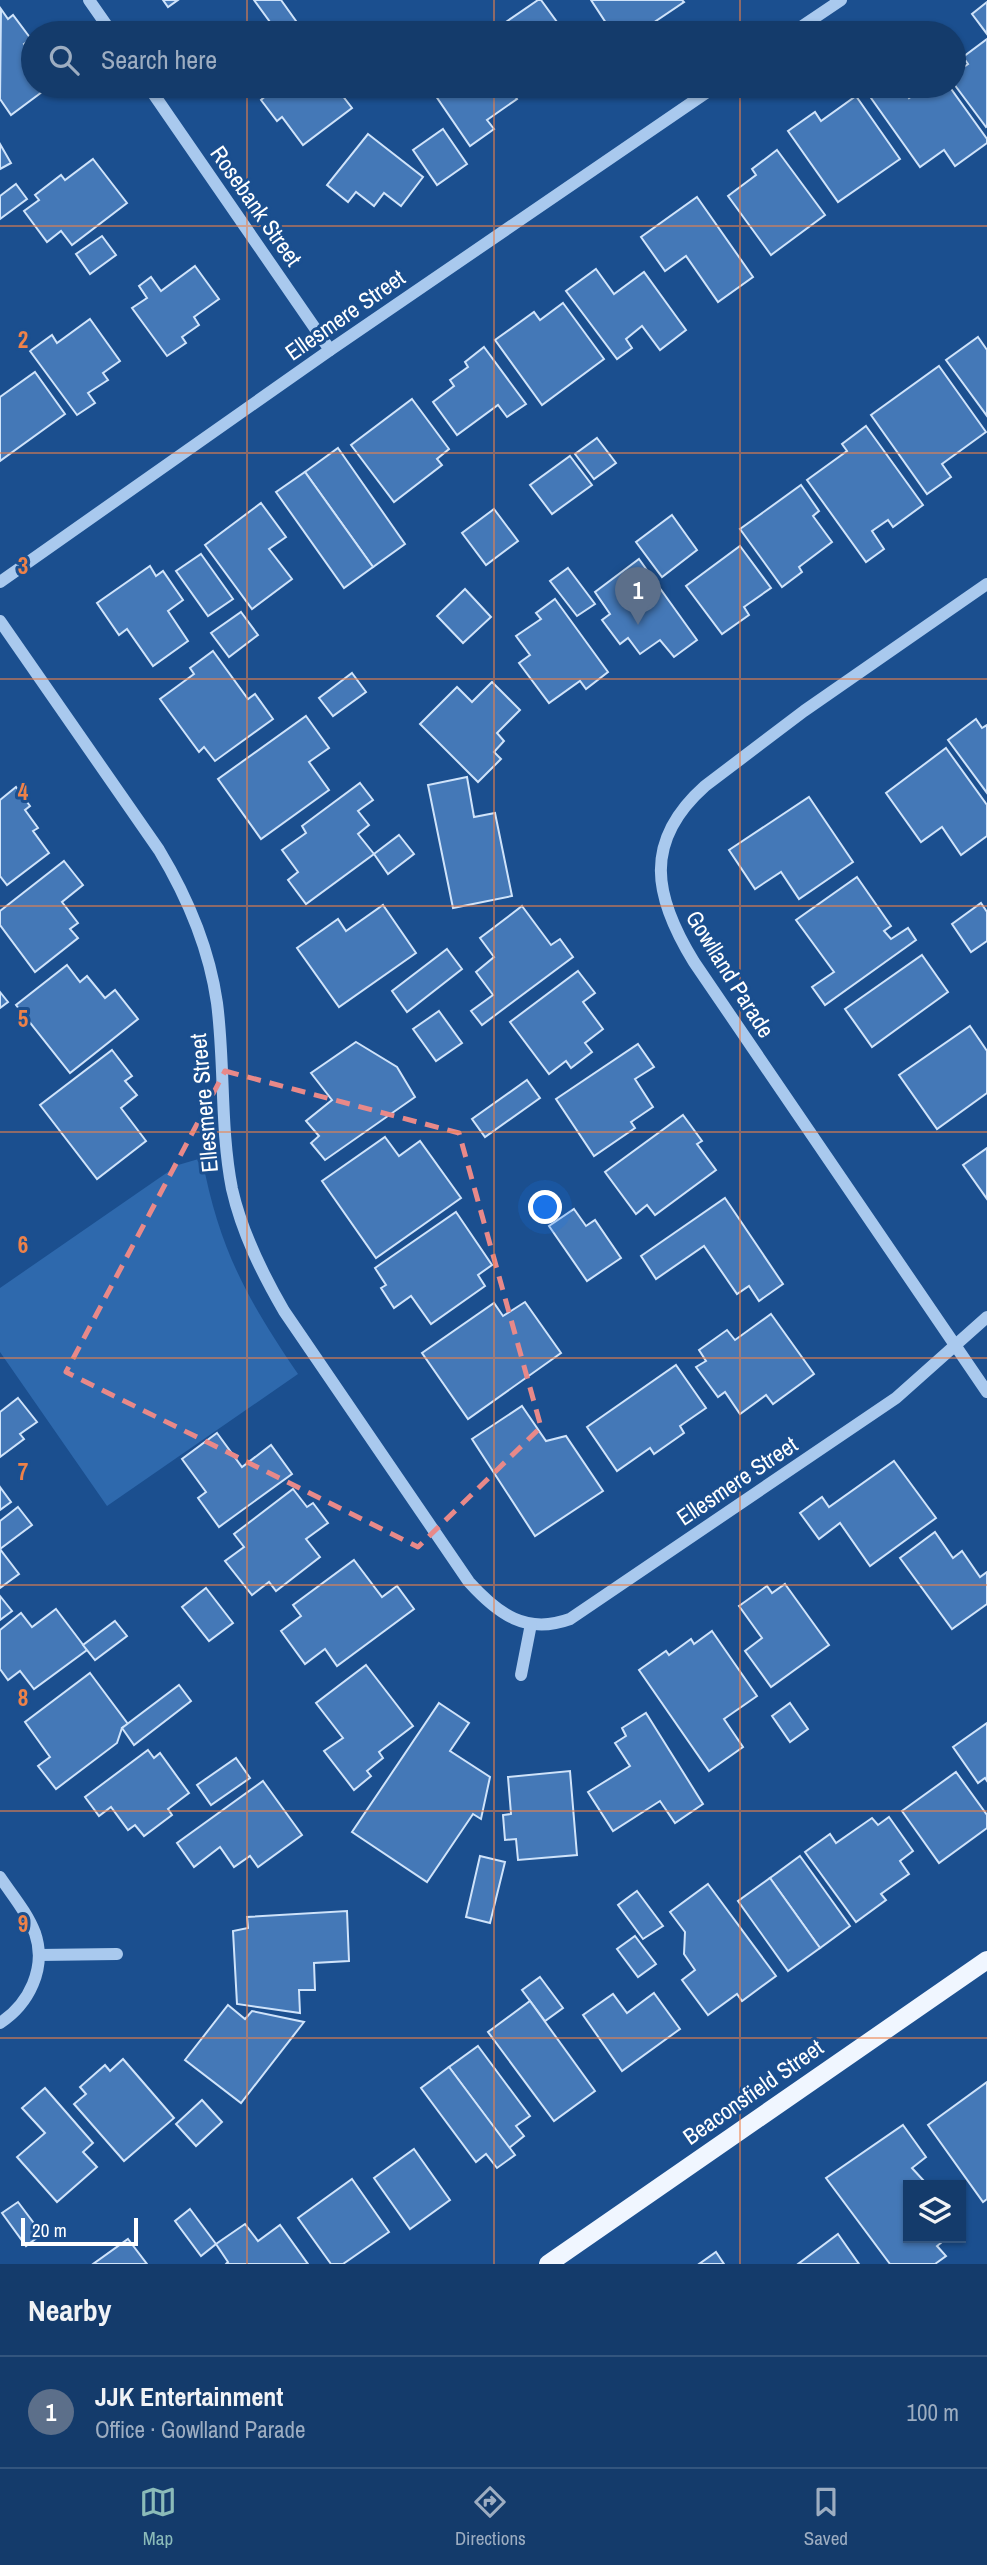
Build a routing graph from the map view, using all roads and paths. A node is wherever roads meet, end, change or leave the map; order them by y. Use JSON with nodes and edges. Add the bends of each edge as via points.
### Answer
{"nodes":[{"id":1,"x":89,"y":0,"type":"edge"},
{"id":2,"x":841,"y":0,"type":"edge"},
{"id":3,"x":104,"y":21,"type":"edge"},
{"id":4,"x":810,"y":21,"type":"edge"},
{"id":5,"x":156,"y":98,"type":"edge"},
{"id":6,"x":698,"y":98,"type":"edge"},
{"id":7,"x":330,"y":350,"type":"junction"},
{"id":8,"x":0,"y":582,"type":"edge"},
{"id":9,"x":987,"y":584,"type":"edge"},
{"id":10,"x":0,"y":621,"type":"edge"},
{"id":11,"x":987,"y":1317,"type":"edge"},
{"id":12,"x":956,"y":1346,"type":"junction"},
{"id":13,"x":987,"y":1392,"type":"edge"},
{"id":14,"x":531,"y":1624,"type":"junction"},
{"id":15,"x":521,"y":1675,"type":"dead end"},
{"id":16,"x":0,"y":1877,"type":"edge"},
{"id":17,"x":117,"y":1954,"type":"dead end"},
{"id":18,"x":39,"y":1955,"type":"junction"},
{"id":19,"x":987,"y":1959,"type":"edge"},
{"id":20,"x":0,"y":2023,"type":"edge"},
{"id":21,"x":548,"y":2264,"type":"edge"}],
"edges":[{"from":1,"to":3,"type":"street"},
{"from":2,"to":4,"type":"street"},
{"from":5,"to":7,"type":"street","name":"Rosebank Street"},
{"from":6,"to":7,"type":"street","name":"Ellesmere Street"},
{"from":7,"to":8,"type":"street","name":"Ellesmere Street"},
{"from":9,"to":12,"type":"street","name":"Gowlland Parade","via":[[804,711],[690,799],[666,835],[661,869],[670,919],[694,962]]},
{"from":10,"to":14,"type":"street","name":"Ellesmere Street","via":[[159,850],[198,924],[216,1002],[224,1134],[233,1191],[263,1275],[469,1582],[508,1616]]},
{"from":11,"to":12,"type":"street","name":"Ellesmere Street"},
{"from":12,"to":13,"type":"street","name":"Gowlland Parade"},
{"from":12,"to":14,"type":"street","name":"Ellesmere Street","via":[[896,1398],[593,1605],[554,1625]]},
{"from":14,"to":15,"type":"street"},
{"from":16,"to":18,"type":"street","via":[[35,1934]]},
{"from":17,"to":18,"type":"street"},
{"from":18,"to":20,"type":"street","via":[[27,1998]]},
{"from":19,"to":21,"type":"main road","name":"Beaconsfield Street"}]}
